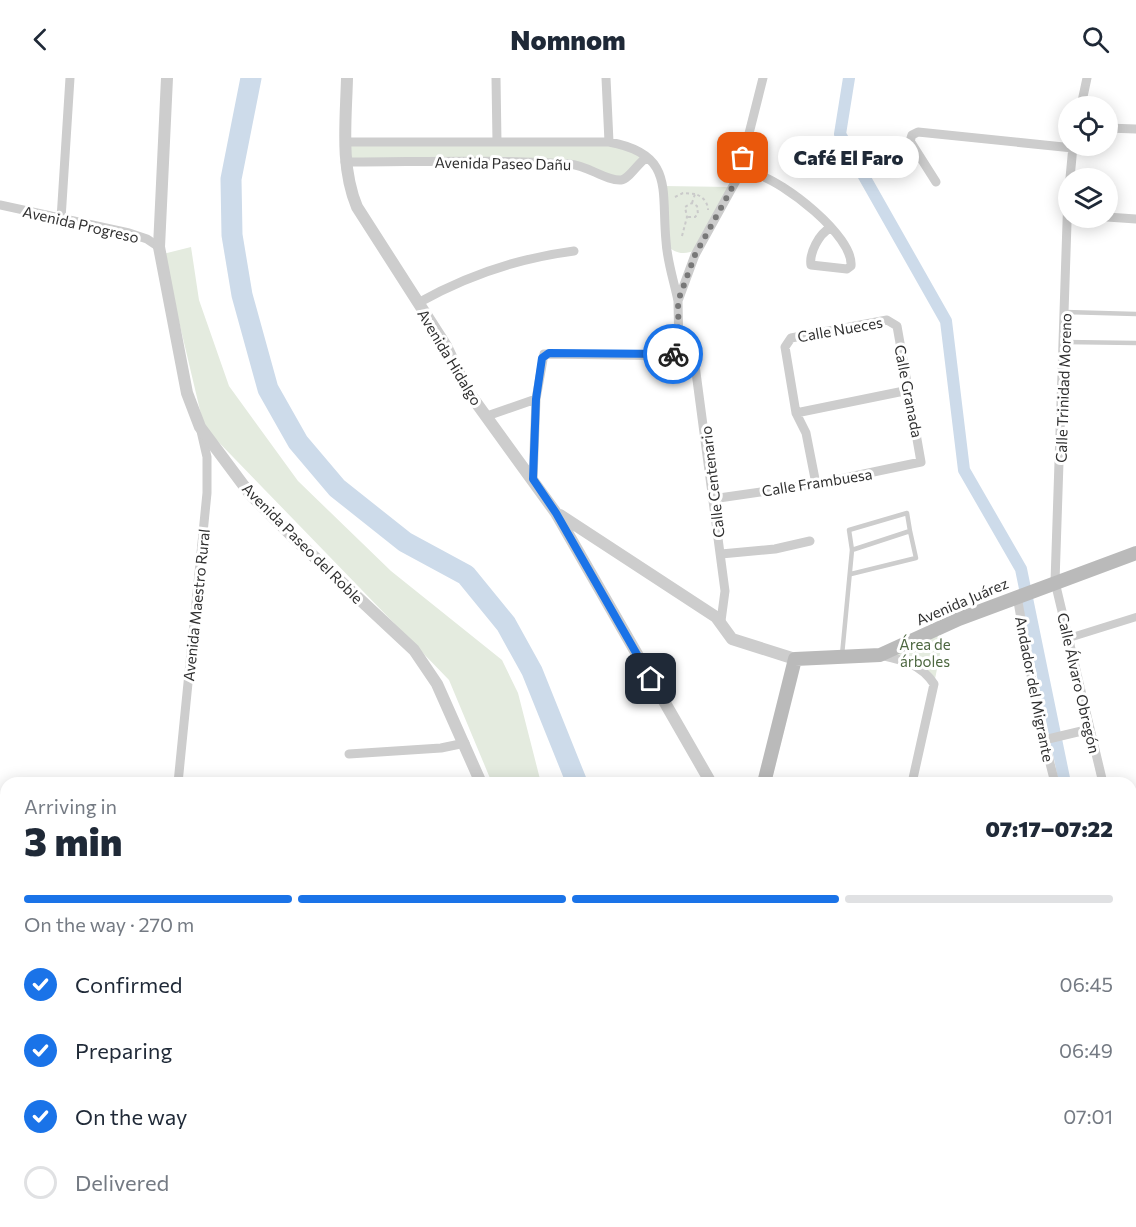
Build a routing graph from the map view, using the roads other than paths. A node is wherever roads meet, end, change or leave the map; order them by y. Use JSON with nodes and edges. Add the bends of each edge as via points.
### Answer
{"nodes":[{"id":1,"x":70,"y":78,"type":"edge"},
{"id":2,"x":167,"y":78,"type":"edge"},
{"id":3,"x":347,"y":78,"type":"edge"},
{"id":4,"x":496,"y":78,"type":"edge"},
{"id":5,"x":606,"y":78,"type":"edge"},
{"id":6,"x":763,"y":78,"type":"edge"},
{"id":7,"x":1087,"y":78,"type":"edge"},
{"id":8,"x":1083,"y":96,"type":"edge"},
{"id":9,"x":1118,"y":128,"type":"edge"},
{"id":10,"x":1136,"y":129,"type":"edge"},
{"id":11,"x":345,"y":142,"type":"junction"},
{"id":12,"x":496,"y":142,"type":"junction"},
{"id":13,"x":609,"y":142,"type":"junction"},
{"id":14,"x":1058,"y":146,"type":"edge"},
{"id":15,"x":647,"y":158,"type":"junction"},
{"id":16,"x":345,"y":162,"type":"junction"},
{"id":17,"x":738,"y":177,"type":"junction"},
{"id":18,"x":936,"y":182,"type":"dead end"},
{"id":19,"x":0,"y":205,"type":"edge"},
{"id":20,"x":1118,"y":218,"type":"edge"},
{"id":21,"x":61,"y":219,"type":"junction"},
{"id":22,"x":1136,"y":219,"type":"edge"},
{"id":23,"x":830,"y":228,"type":"junction"},
{"id":24,"x":1067,"y":228,"type":"edge"},
{"id":25,"x":159,"y":248,"type":"junction"},
{"id":26,"x":574,"y":251,"type":"dead end"},
{"id":27,"x":678,"y":301,"type":"junction"},
{"id":28,"x":418,"y":303,"type":"junction"},
{"id":29,"x":1065,"y":312,"type":"junction"},
{"id":30,"x":1136,"y":314,"type":"edge"},
{"id":31,"x":894,"y":322,"type":"joint"},
{"id":32,"x":1065,"y":342,"type":"junction"},
{"id":33,"x":1136,"y":343,"type":"edge"},
{"id":34,"x":679,"y":354,"type":"junction"},
{"id":35,"x":909,"y":390,"type":"junction"},
{"id":36,"x":536,"y":399,"type":"junction"},
{"id":37,"x":796,"y":413,"type":"junction"},
{"id":38,"x":487,"y":416,"type":"junction"},
{"id":39,"x":200,"y":427,"type":"junction"},
{"id":40,"x":921,"y":462,"type":"joint"},
{"id":41,"x":533,"y":479,"type":"junction"},
{"id":42,"x":816,"y":484,"type":"junction"},
{"id":43,"x":712,"y":499,"type":"junction"},
{"id":44,"x":556,"y":513,"type":"junction"},
{"id":45,"x":910,"y":531,"type":"junction"},
{"id":46,"x":810,"y":541,"type":"dead end"},
{"id":47,"x":852,"y":550,"type":"junction"},
{"id":48,"x":1136,"y":553,"type":"edge"},
{"id":49,"x":720,"y":554,"type":"junction"},
{"id":50,"x":852,"y":574,"type":"junction"},
{"id":51,"x":1052,"y":583,"type":"junction"},
{"id":52,"x":1020,"y":595,"type":"junction"},
{"id":53,"x":1136,"y":616,"type":"edge"},
{"id":54,"x":720,"y":621,"type":"junction"},
{"id":55,"x":1070,"y":638,"type":"junction"},
{"id":56,"x":880,"y":656,"type":"junction"},
{"id":57,"x":795,"y":659,"type":"junction"},
{"id":58,"x":842,"y":659,"type":"junction"},
{"id":59,"x":1086,"y":730,"type":"junction"},
{"id":60,"x":1048,"y":739,"type":"junction"},
{"id":61,"x":465,"y":743,"type":"junction"},
{"id":62,"x":349,"y":754,"type":"dead end"},
{"id":63,"x":179,"y":777,"type":"edge"},
{"id":64,"x":479,"y":777,"type":"edge"},
{"id":65,"x":708,"y":777,"type":"edge"},
{"id":66,"x":766,"y":777,"type":"edge"},
{"id":67,"x":913,"y":777,"type":"edge"},
{"id":68,"x":1053,"y":777,"type":"edge"},
{"id":69,"x":1101,"y":777,"type":"edge"}],
"edges":[{"from":1,"to":21,"type":"street"},
{"from":2,"to":25,"type":"street","name":"Avenida Paseo del Roble"},
{"from":3,"to":11,"type":"street","name":"Avenida Hidalgo"},
{"from":4,"to":12,"type":"street"},
{"from":5,"to":13,"type":"street"},
{"from":6,"to":17,"type":"street"},
{"from":7,"to":8,"type":"street"},
{"from":9,"to":10,"type":"street"},
{"from":11,"to":12,"type":"street","name":"Avenida Paseo Dañu"},
{"from":11,"to":16,"type":"street","name":"Avenida Hidalgo"},
{"from":12,"to":13,"type":"street","name":"Avenida Paseo Dañu"},
{"from":13,"to":15,"type":"street","name":"Avenida Paseo Dañu","via":[[636,150]]},
{"from":14,"to":18,"type":"street","via":[[918,132],[910,141]]},
{"from":15,"to":16,"type":"street","name":"Avenida Paseo Dañu","via":[[623,180],[572,164]]},
{"from":15,"to":27,"type":"street","name":"Avenida Paseo Dañu","via":[[663,181],[666,244]]},
{"from":16,"to":28,"type":"street","name":"Avenida Hidalgo","via":[[357,207]]},
{"from":17,"to":23,"type":"street","via":[[753,173],[766,178],[809,206]]},
{"from":17,"to":27,"type":"street","via":[[695,255]]},
{"from":19,"to":21,"type":"street","name":"Avenida Progreso"},
{"from":20,"to":22,"type":"street"},
{"from":21,"to":25,"type":"street","name":"Avenida Progreso","via":[[129,232]]},
{"from":23,"to":23,"type":"street","via":[[820,236],[811,265],[847,269],[852,257]]},
{"from":24,"to":29,"type":"street","name":"Calle Trinidad Moreno"},
{"from":25,"to":39,"type":"street","name":"Avenida Paseo del Roble","via":[[188,393]]},
{"from":26,"to":28,"type":"street","via":[[486,272]]},
{"from":27,"to":34,"type":"street"},
{"from":28,"to":38,"type":"street","name":"Avenida Hidalgo","via":[[446,346],[467,390]]},
{"from":29,"to":30,"type":"lane"},
{"from":29,"to":32,"type":"street","name":"Calle Trinidad Moreno"},
{"from":31,"to":35,"type":"street","name":"Calle Granada"},
{"from":31,"to":37,"type":"street","name":"Calle Nueces","via":[[887,320],[787,341]]},
{"from":32,"to":33,"type":"lane"},
{"from":32,"to":51,"type":"street","name":"Calle Trinidad Moreno"},
{"from":34,"to":36,"type":"street","via":[[544,354]]},
{"from":34,"to":43,"type":"street","name":"Calle Centenario","via":[[690,356],[695,365]]},
{"from":35,"to":37,"type":"street"},
{"from":35,"to":40,"type":"street","name":"Calle Granada"},
{"from":36,"to":38,"type":"street"},
{"from":36,"to":41,"type":"street"},
{"from":37,"to":42,"type":"street","via":[[806,433]]},
{"from":38,"to":41,"type":"street","name":"Avenida Hidalgo"},
{"from":39,"to":61,"type":"street","name":"Avenida Paseo del Roble","via":[[250,494],[414,650],[437,684]]},
{"from":39,"to":63,"type":"street","name":"Avenida Maestro Rural","via":[[207,457],[207,493]]},
{"from":40,"to":42,"type":"street","name":"Calle Frambuesa"},
{"from":41,"to":44,"type":"street","name":"Avenida Hidalgo"},
{"from":42,"to":43,"type":"street","name":"Calle Frambuesa"},
{"from":43,"to":49,"type":"street","name":"Calle Centenario"},
{"from":44,"to":54,"type":"street","name":"Avenida Juárez"},
{"from":44,"to":65,"type":"street","name":"Avenida Hidalgo"},
{"from":45,"to":47,"type":"lane"},
{"from":45,"to":47,"type":"lane","via":[[907,513],[849,530]]},
{"from":45,"to":50,"type":"lane","via":[[916,558]]},
{"from":46,"to":49,"type":"street"},
{"from":47,"to":50,"type":"lane"},
{"from":48,"to":51,"type":"main road","name":"Avenida Juárez"},
{"from":49,"to":54,"type":"street","name":"Calle Centenario","via":[[725,591]]},
{"from":50,"to":58,"type":"lane","via":[[845,603]]},
{"from":51,"to":52,"type":"main road","name":"Avenida Juárez"},
{"from":51,"to":55,"type":"street","name":"Calle Álvaro Obregón"},
{"from":52,"to":56,"type":"main road","name":"Avenida Juárez"},
{"from":52,"to":60,"type":"street","name":"Andador del Migrante"},
{"from":53,"to":55,"type":"street"},
{"from":54,"to":57,"type":"street","name":"Avenida Juárez","via":[[732,639]]},
{"from":55,"to":59,"type":"street","name":"Calle Álvaro Obregón"},
{"from":56,"to":58,"type":"main road","name":"Avenida Juárez"},
{"from":56,"to":67,"type":"street","via":[[905,660],[927,673],[934,684]]},
{"from":57,"to":58,"type":"main road","name":"Avenida Juárez"},
{"from":57,"to":66,"type":"main road"},
{"from":59,"to":60,"type":"street"},
{"from":59,"to":69,"type":"street","name":"Calle Álvaro Obregón"},
{"from":60,"to":68,"type":"street","name":"Andador del Migrante"},
{"from":61,"to":62,"type":"street"},
{"from":61,"to":64,"type":"street","name":"Avenida Paseo del Roble"}]}
